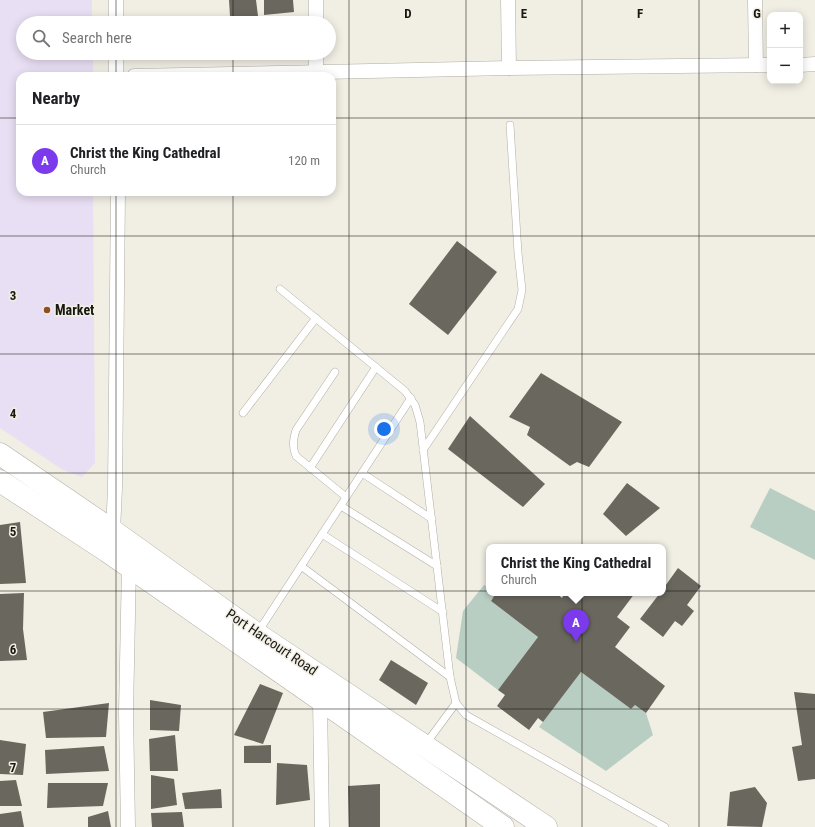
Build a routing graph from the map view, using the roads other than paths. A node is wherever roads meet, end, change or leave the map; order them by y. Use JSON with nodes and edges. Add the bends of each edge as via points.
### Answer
{"nodes":[{"id":1,"x":116,"y":0,"type":"edge"},
{"id":2,"x":316,"y":0,"type":"edge"},
{"id":3,"x":508,"y":0,"type":"edge"},
{"id":4,"x":755,"y":0,"type":"edge"},
{"id":5,"x":116,"y":16,"type":"edge"},
{"id":6,"x":316,"y":16,"type":"edge"},
{"id":7,"x":116,"y":60,"type":"edge"},
{"id":8,"x":316,"y":60,"type":"edge"},
{"id":9,"x":815,"y":64,"type":"edge"},
{"id":10,"x":763,"y":65,"type":"edge"},
{"id":11,"x":803,"y":65,"type":"edge"},
{"id":12,"x":509,"y":68,"type":"junction"},
{"id":13,"x":116,"y":72,"type":"edge"},
{"id":14,"x":316,"y":72,"type":"joint"},
{"id":15,"x":510,"y":125,"type":"dead end"},
{"id":16,"x":118,"y":196,"type":"edge"},
{"id":17,"x":280,"y":288,"type":"dead end"},
{"id":18,"x":316,"y":318,"type":"junction"},
{"id":19,"x":376,"y":367,"type":"junction"},
{"id":20,"x":335,"y":372,"type":"dead end"},
{"id":21,"x":411,"y":398,"type":"junction"},
{"id":22,"x":243,"y":413,"type":"dead end"},
{"id":23,"x":423,"y":450,"type":"junction"},
{"id":24,"x":0,"y":454,"type":"edge"},
{"id":25,"x":310,"y":468,"type":"junction"},
{"id":26,"x":362,"y":473,"type":"junction"},
{"id":27,"x":0,"y":481,"type":"edge"},
{"id":28,"x":346,"y":497,"type":"junction"},
{"id":29,"x":341,"y":506,"type":"junction"},
{"id":30,"x":432,"y":519,"type":"junction"},
{"id":31,"x":113,"y":531,"type":"junction"},
{"id":32,"x":322,"y":534,"type":"junction"},
{"id":33,"x":108,"y":551,"type":"junction"},
{"id":34,"x":129,"y":566,"type":"junction"},
{"id":35,"x":301,"y":566,"type":"junction"},
{"id":36,"x":437,"y":566,"type":"junction"},
{"id":37,"x":443,"y":612,"type":"junction"},
{"id":38,"x":257,"y":634,"type":"junction"},
{"id":39,"x":450,"y":677,"type":"junction"},
{"id":40,"x":320,"y":700,"type":"junction"},
{"id":41,"x":456,"y":703,"type":"junction"},
{"id":42,"x":425,"y":745,"type":"junction"},
{"id":43,"x":413,"y":764,"type":"junction"},
{"id":44,"x":128,"y":827,"type":"edge"},
{"id":45,"x":322,"y":827,"type":"edge"},
{"id":46,"x":503,"y":827,"type":"edge"},
{"id":47,"x":546,"y":827,"type":"edge"},
{"id":48,"x":665,"y":827,"type":"edge"}],
"edges":[{"from":1,"to":5,"type":"street"},
{"from":2,"to":6,"type":"street"},
{"from":3,"to":12,"type":"street"},
{"from":4,"to":10,"type":"street"},
{"from":7,"to":13,"type":"street"},
{"from":8,"to":14,"type":"street"},
{"from":9,"to":11,"type":"street"},
{"from":10,"to":12,"type":"street"},
{"from":12,"to":14,"type":"street"},
{"from":15,"to":23,"type":"lane","via":[[522,290],[518,310]]},
{"from":16,"to":31,"type":"street"},
{"from":17,"to":18,"type":"lane"},
{"from":18,"to":19,"type":"lane"},
{"from":18,"to":22,"type":"lane"},
{"from":19,"to":21,"type":"lane"},
{"from":19,"to":25,"type":"lane"},
{"from":20,"to":25,"type":"lane","via":[[296,430],[293,441],[296,456]]},
{"from":21,"to":23,"type":"lane","via":[[420,422]]},
{"from":21,"to":26,"type":"lane"},
{"from":23,"to":30,"type":"lane"},
{"from":24,"to":31,"type":"highway","name":"Port Harcourt Road"},
{"from":25,"to":28,"type":"lane"},
{"from":26,"to":28,"type":"lane"},
{"from":26,"to":30,"type":"lane"},
{"from":27,"to":33,"type":"highway","name":"Port Harcourt Road"},
{"from":28,"to":29,"type":"lane"},
{"from":29,"to":32,"type":"lane"},
{"from":29,"to":36,"type":"lane"},
{"from":30,"to":36,"type":"lane"},
{"from":31,"to":33,"type":"street"},
{"from":31,"to":38,"type":"highway","name":"Port Harcourt Road"},
{"from":32,"to":35,"type":"lane"},
{"from":32,"to":37,"type":"lane"},
{"from":33,"to":34,"type":"highway","name":"Port Harcourt Road"},
{"from":34,"to":40,"type":"highway","name":"Port Harcourt Road"},
{"from":34,"to":44,"type":"street","via":[[126,712]]},
{"from":35,"to":38,"type":"lane"},
{"from":35,"to":39,"type":"lane"},
{"from":36,"to":37,"type":"lane"},
{"from":37,"to":39,"type":"lane"},
{"from":38,"to":42,"type":"highway","name":"Port Harcourt Road"},
{"from":39,"to":41,"type":"lane"},
{"from":40,"to":43,"type":"highway","name":"Port Harcourt Road"},
{"from":40,"to":45,"type":"street"},
{"from":41,"to":42,"type":"lane"},
{"from":41,"to":48,"type":"lane","via":[[466,715]]},
{"from":42,"to":43,"type":"highway"},
{"from":42,"to":47,"type":"highway","name":"Port Harcourt Road"},
{"from":43,"to":46,"type":"highway","name":"Port Harcourt Road"}]}
